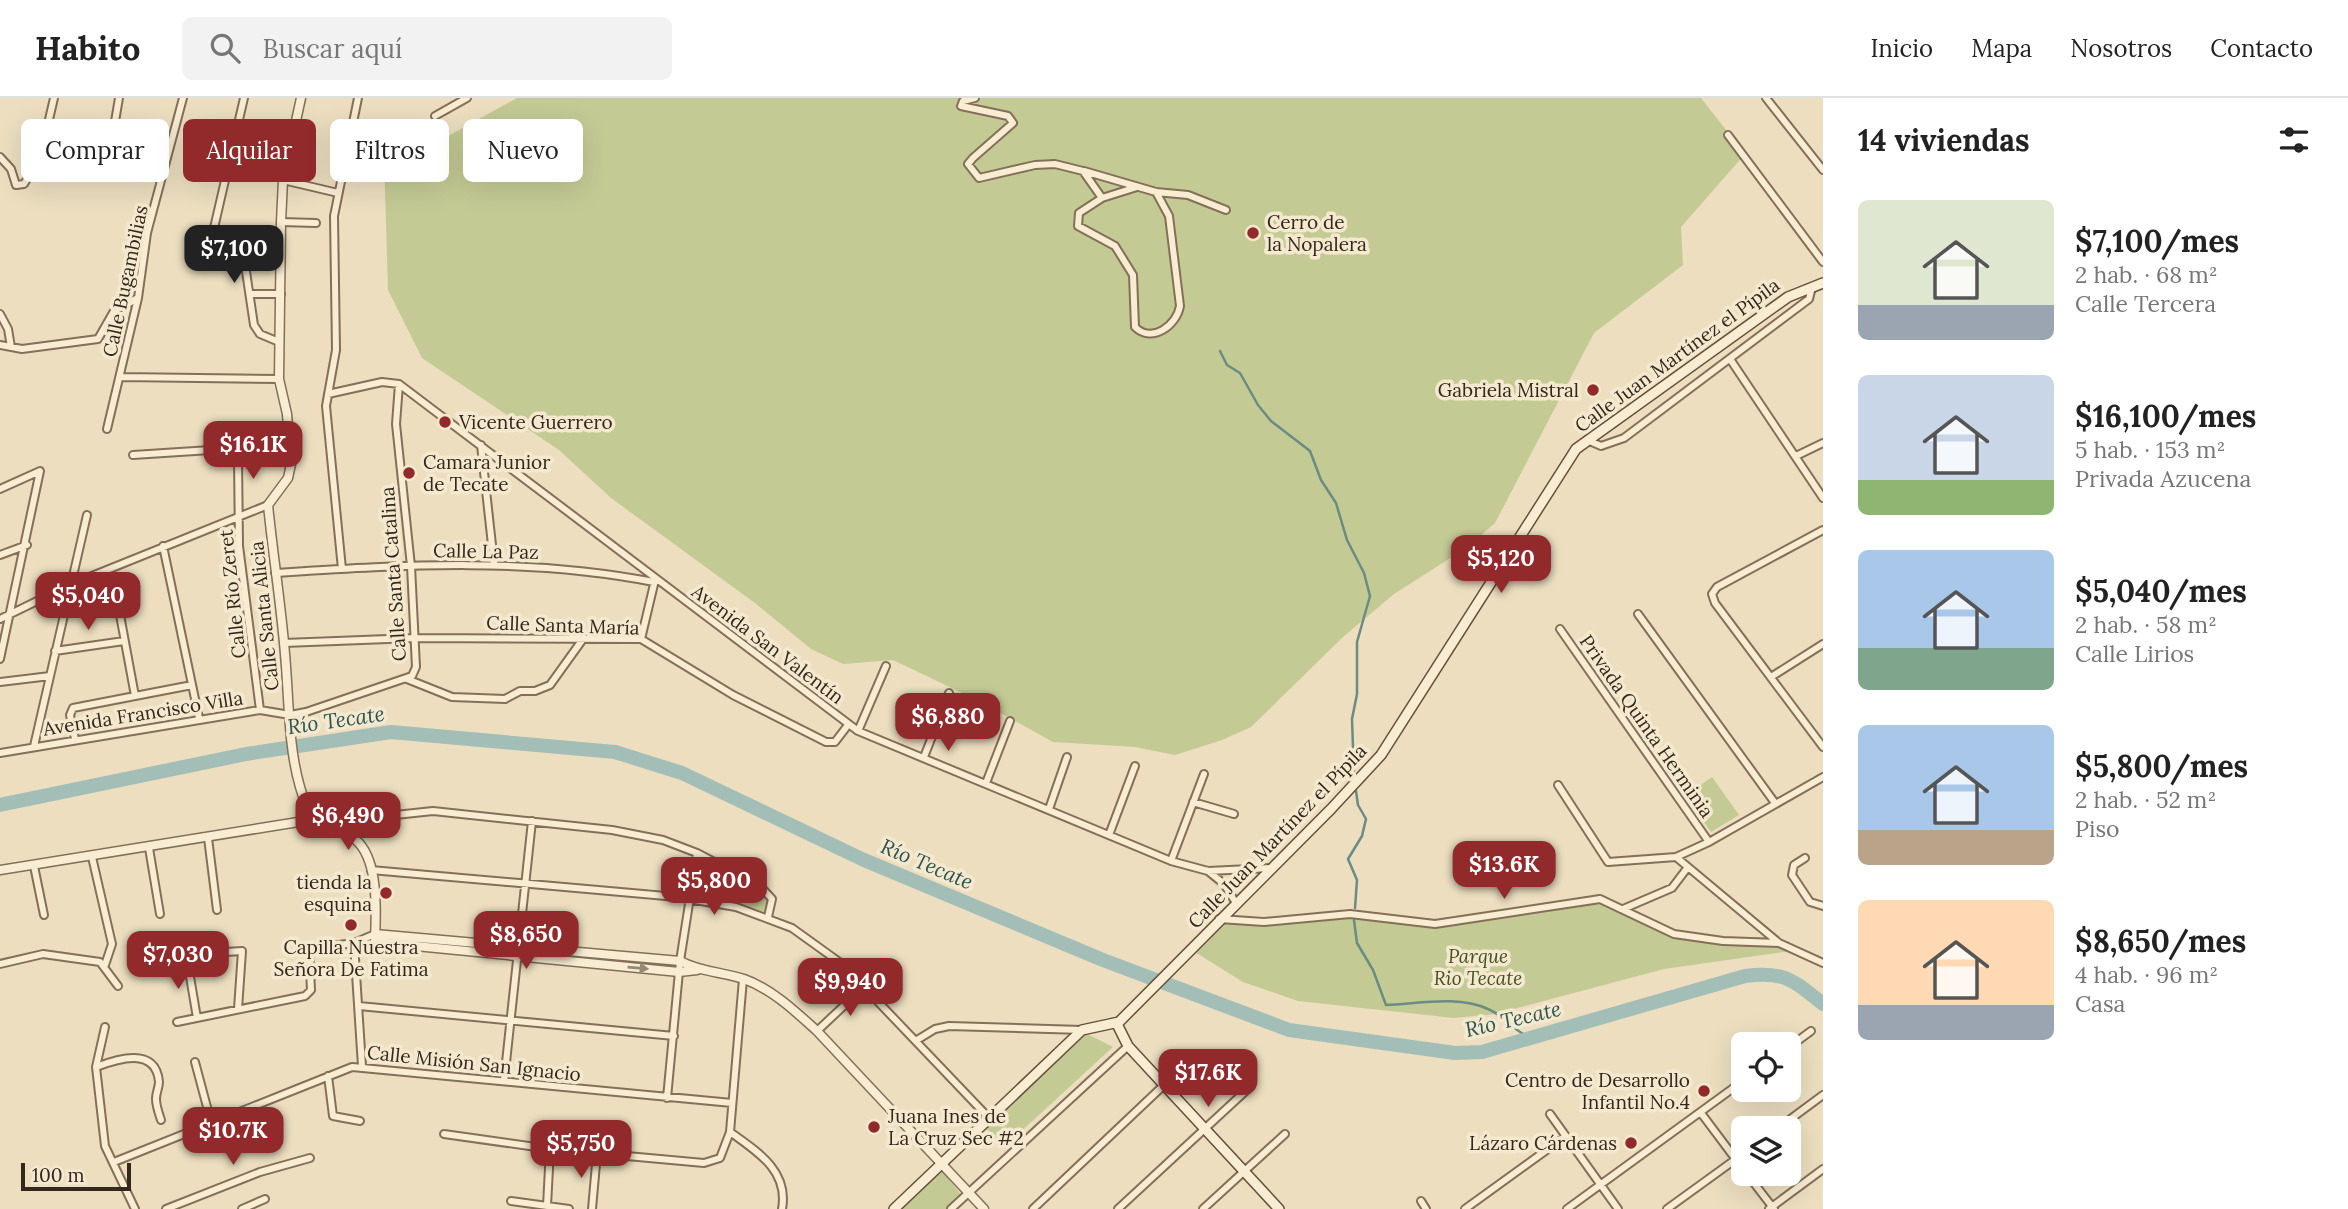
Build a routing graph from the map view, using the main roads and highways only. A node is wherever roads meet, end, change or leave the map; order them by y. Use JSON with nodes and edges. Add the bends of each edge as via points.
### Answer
{"nodes":[{"id":1,"x":1823,"y":284,"type":"edge"},
{"id":2,"x":1117,"y":1024,"type":"junction"},
{"id":3,"x":894,"y":1209,"type":"edge"},
{"id":4,"x":1279,"y":1209,"type":"edge"}],
"edges":[{"from":1,"to":2,"type":"main road","name":"Calle Juan Martínez el Pípila","via":[[1788,297],[1587,440],[1566,464],[1381,755]]},
{"from":2,"to":3,"type":"main road","via":[[1082,1030]]},
{"from":2,"to":4,"type":"main road","via":[[1128,1046]]}]}
